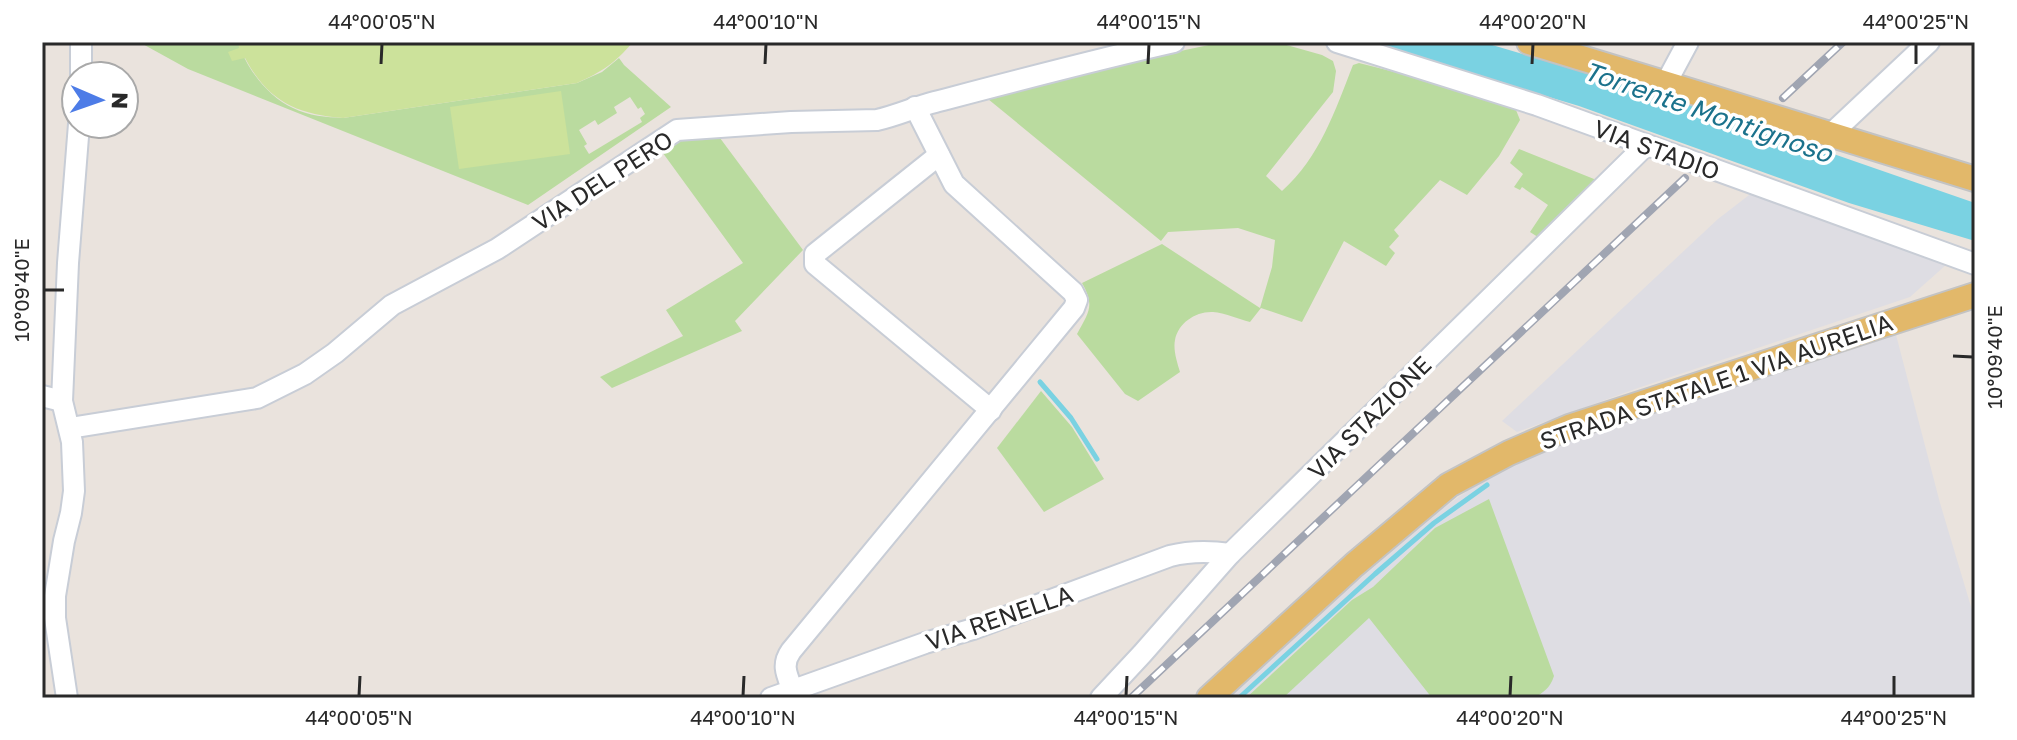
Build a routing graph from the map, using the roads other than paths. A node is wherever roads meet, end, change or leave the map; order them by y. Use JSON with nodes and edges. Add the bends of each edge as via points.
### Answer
{"nodes":[{"id":1,"x":1174,"y":42,"type":"edge"},
{"id":2,"x":1337,"y":42,"type":"edge"},
{"id":3,"x":1529,"y":42,"type":"edge"},
{"id":4,"x":1688,"y":42,"type":"edge"},
{"id":5,"x":1929,"y":42,"type":"edge"},
{"id":6,"x":1666,"y":83,"type":"junction"},
{"id":7,"x":915,"y":107,"type":"junction"},
{"id":8,"x":1830,"y":135,"type":"junction"},
{"id":9,"x":78,"y":140,"type":"edge"},
{"id":10,"x":1646,"y":145,"type":"junction"},
{"id":11,"x":939,"y":155,"type":"junction"},
{"id":12,"x":1975,"y":179,"type":"edge"},
{"id":13,"x":1975,"y":264,"type":"edge"},
{"id":14,"x":1975,"y":295,"type":"edge"},
{"id":15,"x":52,"y":399,"type":"edge"},
{"id":16,"x":991,"y":410,"type":"junction"},
{"id":17,"x":70,"y":428,"type":"junction"},
{"id":18,"x":1230,"y":554,"type":"junction"},
{"id":19,"x":48,"y":623,"type":"edge"},
{"id":20,"x":793,"y":691,"type":"junction"},
{"id":21,"x":67,"y":698,"type":"edge"},
{"id":22,"x":771,"y":698,"type":"edge"},
{"id":23,"x":1101,"y":698,"type":"edge"},
{"id":24,"x":1209,"y":698,"type":"edge"}],
"edges":[{"from":1,"to":7,"type":"street","name":"VIA DEL PERO"},
{"from":2,"to":10,"type":"street","name":"VIA STADIO"},
{"from":3,"to":6,"type":"main road"},
{"from":4,"to":6,"type":"street"},
{"from":5,"to":8,"type":"street"},
{"from":6,"to":8,"type":"main road"},
{"from":7,"to":11,"type":"street"},
{"from":7,"to":17,"type":"street","name":"VIA DEL PERO","via":[[877,120],[677,130],[497,249],[392,305],[305,374],[257,398]]},
{"from":8,"to":12,"type":"main road"},
{"from":9,"to":15,"type":"street"},
{"from":10,"to":13,"type":"street","name":"VIA STADIO"},
{"from":10,"to":18,"type":"street","name":"VIA STAZIONE"},
{"from":11,"to":16,"type":"street","via":[[954,184],[1077,300]]},
{"from":11,"to":16,"type":"street","via":[[815,254],[815,264]]},
{"from":14,"to":24,"type":"main road","name":"STRADA STATALE 1 VIA AURELIA","via":[[1569,427],[1509,453],[1449,485]]},
{"from":15,"to":17,"type":"street"},
{"from":16,"to":20,"type":"street","via":[[786,658]]},
{"from":17,"to":19,"type":"street","via":[[74,491]]},
{"from":18,"to":20,"type":"street","name":"VIA RENELLA","via":[[1170,556]]},
{"from":18,"to":23,"type":"street","name":"VIA STAZIONE"},
{"from":19,"to":21,"type":"street"},
{"from":20,"to":22,"type":"street","name":"VIA RENELLA"}]}
